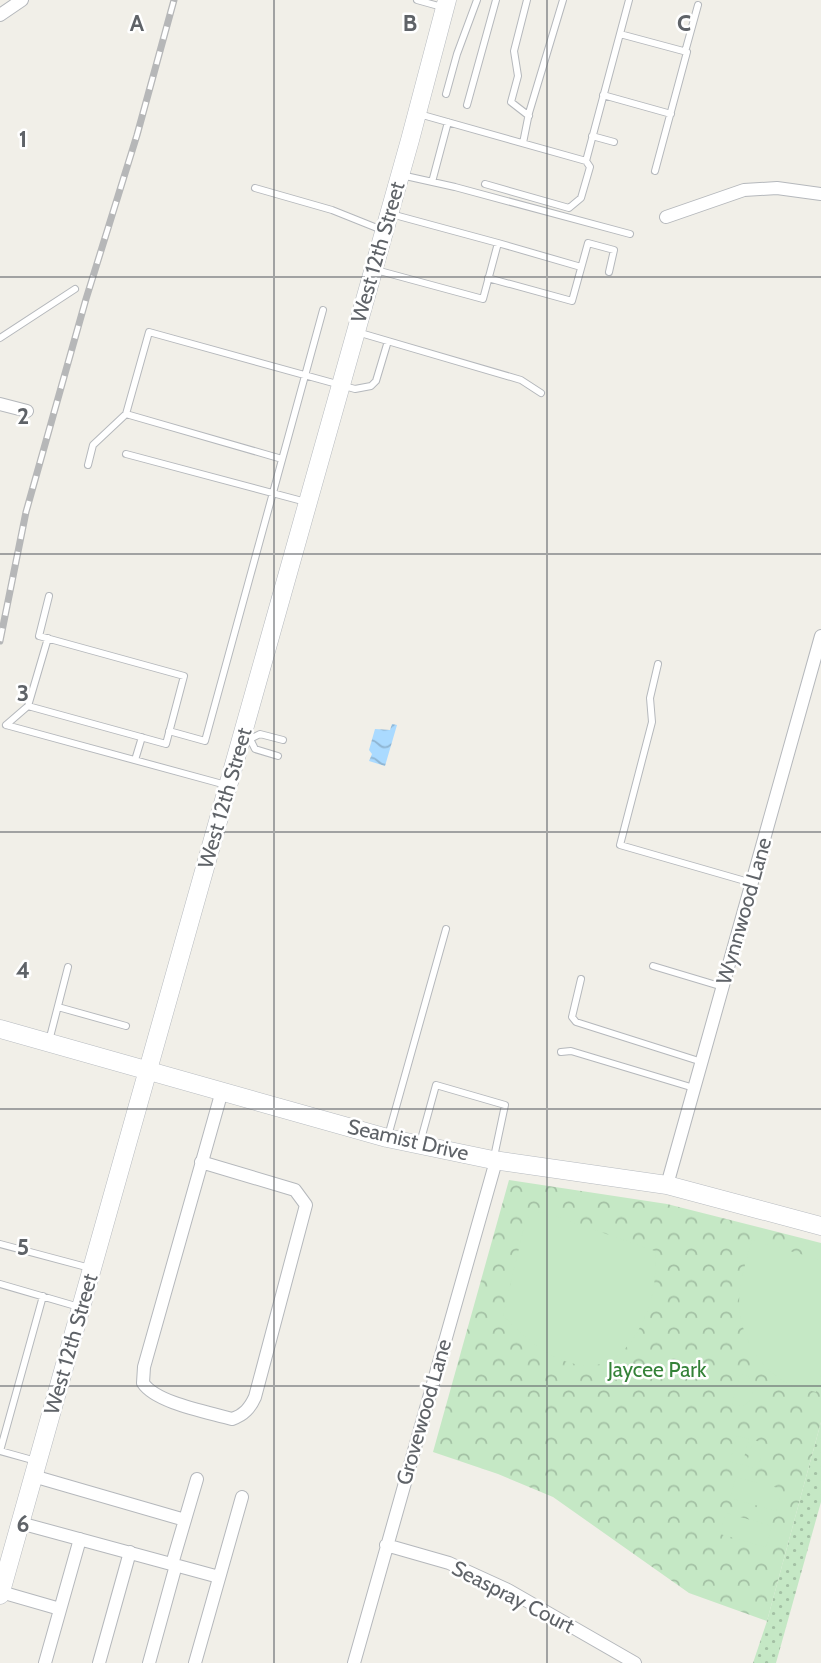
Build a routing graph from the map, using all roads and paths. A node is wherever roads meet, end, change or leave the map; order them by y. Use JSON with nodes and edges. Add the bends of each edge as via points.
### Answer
{"nodes":[{"id":1,"x":22,"y":0,"type":"edge"},
{"id":2,"x":417,"y":0,"type":"edge"},
{"id":3,"x":477,"y":0,"type":"edge"},
{"id":4,"x":496,"y":0,"type":"edge"},
{"id":5,"x":527,"y":0,"type":"edge"},
{"id":6,"x":563,"y":0,"type":"edge"},
{"id":7,"x":629,"y":0,"type":"edge"},
{"id":8,"x":446,"y":4,"type":"edge"},
{"id":9,"x":698,"y":5,"type":"dead end"},
{"id":10,"x":0,"y":15,"type":"edge"},
{"id":11,"x":620,"y":34,"type":"junction"},
{"id":12,"x":685,"y":52,"type":"junction"},
{"id":13,"x":446,"y":94,"type":"dead end"},
{"id":14,"x":603,"y":95,"type":"junction"},
{"id":15,"x":467,"y":105,"type":"dead end"},
{"id":16,"x":417,"y":114,"type":"junction"},
{"id":17,"x":671,"y":114,"type":"junction"},
{"id":18,"x":529,"y":116,"type":"junction"},
{"id":19,"x":448,"y":122,"type":"junction"},
{"id":20,"x":592,"y":136,"type":"junction"},
{"id":21,"x":614,"y":142,"type":"dead end"},
{"id":22,"x":523,"y":143,"type":"junction"},
{"id":23,"x":586,"y":161,"type":"junction"},
{"id":24,"x":656,"y":171,"type":"dead end"},
{"id":25,"x":400,"y":174,"type":"junction"},
{"id":26,"x":432,"y":182,"type":"junction"},
{"id":27,"x":485,"y":184,"type":"dead end"},
{"id":28,"x":255,"y":188,"type":"dead end"},
{"id":29,"x":821,"y":194,"type":"edge"},
{"id":30,"x":389,"y":213,"type":"junction"},
{"id":31,"x":666,"y":217,"type":"dead end"},
{"id":32,"x":384,"y":231,"type":"junction"},
{"id":33,"x":630,"y":234,"type":"dead end"},
{"id":34,"x":498,"y":243,"type":"junction"},
{"id":35,"x":581,"y":267,"type":"junction"},
{"id":36,"x":373,"y":269,"type":"junction"},
{"id":37,"x":609,"y":272,"type":"dead end"},
{"id":38,"x":488,"y":278,"type":"junction"},
{"id":39,"x":75,"y":289,"type":"dead end"},
{"id":40,"x":323,"y":310,"type":"dead end"},
{"id":41,"x":356,"y":331,"type":"junction"},
{"id":42,"x":0,"y":338,"type":"edge"},
{"id":43,"x":388,"y":341,"type":"junction"},
{"id":44,"x":305,"y":375,"type":"junction"},
{"id":45,"x":341,"y":385,"type":"junction"},
{"id":46,"x":541,"y":393,"type":"dead end"},
{"id":47,"x":0,"y":404,"type":"edge"},
{"id":48,"x":27,"y":411,"type":"dead end"},
{"id":49,"x":126,"y":414,"type":"junction"},
{"id":50,"x":126,"y":454,"type":"dead end"},
{"id":51,"x":282,"y":459,"type":"junction"},
{"id":52,"x":88,"y":465,"type":"dead end"},
{"id":53,"x":273,"y":494,"type":"junction"},
{"id":54,"x":307,"y":503,"type":"junction"},
{"id":55,"x":49,"y":596,"type":"dead end"},
{"id":56,"x":821,"y":636,"type":"edge"},
{"id":57,"x":47,"y":638,"type":"junction"},
{"id":58,"x":658,"y":664,"type":"dead end"},
{"id":59,"x":28,"y":706,"type":"junction"},
{"id":60,"x":169,"y":731,"type":"junction"},
{"id":61,"x":142,"y":737,"type":"junction"},
{"id":62,"x":246,"y":738,"type":"junction"},
{"id":63,"x":283,"y":740,"type":"dead end"},
{"id":64,"x":278,"y":756,"type":"dead end"},
{"id":65,"x":135,"y":760,"type":"junction"},
{"id":66,"x":228,"y":786,"type":"junction"},
{"id":67,"x":752,"y":883,"type":"junction"},
{"id":68,"x":446,"y":929,"type":"dead end"},
{"id":69,"x":68,"y":967,"type":"dead end"},
{"id":70,"x":653,"y":967,"type":"dead end"},
{"id":71,"x":582,"y":979,"type":"dead end"},
{"id":72,"x":723,"y":987,"type":"junction"},
{"id":73,"x":58,"y":1007,"type":"junction"},
{"id":74,"x":126,"y":1026,"type":"dead end"},
{"id":75,"x":0,"y":1029,"type":"edge"},
{"id":76,"x":48,"y":1042,"type":"junction"},
{"id":77,"x":561,"y":1052,"type":"dead end"},
{"id":78,"x":702,"y":1062,"type":"junction"},
{"id":79,"x":148,"y":1071,"type":"junction"},
{"id":80,"x":694,"y":1088,"type":"junction"},
{"id":81,"x":222,"y":1091,"type":"junction"},
{"id":82,"x":387,"y":1138,"type":"junction"},
{"id":83,"x":419,"y":1145,"type":"junction"},
{"id":84,"x":495,"y":1160,"type":"junction"},
{"id":85,"x":201,"y":1162,"type":"junction"},
{"id":86,"x":667,"y":1185,"type":"junction"},
{"id":87,"x":821,"y":1226,"type":"edge"},
{"id":88,"x":0,"y":1244,"type":"edge"},
{"id":89,"x":92,"y":1268,"type":"junction"},
{"id":90,"x":0,"y":1284,"type":"edge"},
{"id":91,"x":43,"y":1296,"type":"junction"},
{"id":92,"x":81,"y":1307,"type":"junction"},
{"id":93,"x":36,"y":1469,"type":"junction"},
{"id":94,"x":197,"y":1479,"type":"dead end"},
{"id":95,"x":242,"y":1497,"type":"dead end"},
{"id":96,"x":185,"y":1520,"type":"junction"},
{"id":97,"x":20,"y":1522,"type":"junction"},
{"id":98,"x":80,"y":1539,"type":"junction"},
{"id":99,"x":386,"y":1545,"type":"junction"},
{"id":100,"x":130,"y":1552,"type":"junction"},
{"id":101,"x":174,"y":1564,"type":"junction"},
{"id":102,"x":219,"y":1577,"type":"junction"},
{"id":103,"x":0,"y":1594,"type":"edge"},
{"id":104,"x":60,"y":1609,"type":"junction"},
{"id":105,"x":45,"y":1663,"type":"edge"},
{"id":106,"x":99,"y":1663,"type":"edge"},
{"id":107,"x":149,"y":1663,"type":"edge"},
{"id":108,"x":195,"y":1663,"type":"edge"},
{"id":109,"x":354,"y":1663,"type":"edge"},
{"id":110,"x":635,"y":1663,"type":"edge"}],
"edges":[{"from":1,"to":10,"type":"street"},
{"from":2,"to":8,"type":"lane"},
{"from":3,"to":13,"type":"lane"},
{"from":4,"to":15,"type":"lane"},
{"from":5,"to":18,"type":"lane","via":[[514,51],[518,76],[511,102]]},
{"from":6,"to":18,"type":"lane"},
{"from":7,"to":11,"type":"lane"},
{"from":8,"to":16,"type":"street","name":"West 12th Street"},
{"from":9,"to":12,"type":"lane"},
{"from":11,"to":12,"type":"lane"},
{"from":11,"to":14,"type":"lane"},
{"from":12,"to":17,"type":"lane"},
{"from":14,"to":17,"type":"lane"},
{"from":14,"to":20,"type":"lane"},
{"from":16,"to":19,"type":"lane"},
{"from":16,"to":25,"type":"street","name":"West 12th Street"},
{"from":17,"to":24,"type":"lane"},
{"from":18,"to":22,"type":"lane"},
{"from":19,"to":22,"type":"lane"},
{"from":19,"to":26,"type":"lane"},
{"from":20,"to":21,"type":"lane"},
{"from":20,"to":23,"type":"lane"},
{"from":22,"to":23,"type":"lane"},
{"from":23,"to":27,"type":"lane","via":[[590,167],[582,198],[569,208]]},
{"from":25,"to":26,"type":"lane"},
{"from":25,"to":30,"type":"street","name":"West 12th Street"},
{"from":26,"to":33,"type":"lane"},
{"from":28,"to":32,"type":"lane"},
{"from":29,"to":31,"type":"street","via":[[777,188],[744,190]]},
{"from":30,"to":32,"type":"street","name":"West 12th Street"},
{"from":30,"to":34,"type":"lane"},
{"from":32,"to":36,"type":"street","name":"West 12th Street"},
{"from":34,"to":35,"type":"lane"},
{"from":34,"to":38,"type":"lane"},
{"from":35,"to":37,"type":"lane","via":[[588,243],[614,250]]},
{"from":35,"to":38,"type":"lane","via":[[572,301]]},
{"from":36,"to":38,"type":"lane","via":[[483,299]]},
{"from":36,"to":41,"type":"street","name":"West 12th Street"},
{"from":39,"to":42,"type":"lane"},
{"from":40,"to":44,"type":"lane"},
{"from":41,"to":43,"type":"lane"},
{"from":41,"to":45,"type":"street","name":"West 12th Street"},
{"from":43,"to":45,"type":"lane","via":[[371,386]]},
{"from":43,"to":46,"type":"lane","via":[[521,380]]},
{"from":44,"to":45,"type":"lane"},
{"from":44,"to":49,"type":"lane","via":[[149,332]]},
{"from":44,"to":51,"type":"lane"},
{"from":45,"to":54,"type":"street","name":"West 12th Street"},
{"from":47,"to":48,"type":"street"},
{"from":49,"to":51,"type":"lane"},
{"from":49,"to":52,"type":"lane","via":[[93,445]]},
{"from":50,"to":53,"type":"lane"},
{"from":51,"to":53,"type":"lane"},
{"from":53,"to":54,"type":"lane"},
{"from":53,"to":60,"type":"lane","via":[[205,741]]},
{"from":54,"to":62,"type":"street","name":"West 12th Street"},
{"from":55,"to":57,"type":"lane","via":[[39,636]]},
{"from":56,"to":67,"type":"street","name":"Wynnwood Lane"},
{"from":57,"to":59,"type":"lane"},
{"from":57,"to":60,"type":"lane","via":[[184,676]]},
{"from":58,"to":67,"type":"lane","via":[[650,698],[652,722],[620,845]]},
{"from":59,"to":61,"type":"lane"},
{"from":59,"to":65,"type":"lane","via":[[6,725]]},
{"from":60,"to":61,"type":"lane","via":[[166,744]]},
{"from":61,"to":65,"type":"lane"},
{"from":62,"to":63,"type":"lane","via":[[260,734]]},
{"from":62,"to":64,"type":"lane","via":[[255,749]]},
{"from":62,"to":66,"type":"street","name":"West 12th Street"},
{"from":65,"to":66,"type":"lane"},
{"from":66,"to":79,"type":"street","name":"West 12th Street"},
{"from":67,"to":72,"type":"street","name":"Wynnwood Lane"},
{"from":68,"to":82,"type":"lane"},
{"from":69,"to":73,"type":"lane"},
{"from":70,"to":72,"type":"lane"},
{"from":71,"to":78,"type":"lane","via":[[572,1017],[576,1022]]},
{"from":72,"to":78,"type":"street","name":"Wynnwood Lane"},
{"from":73,"to":74,"type":"lane"},
{"from":73,"to":76,"type":"lane"},
{"from":75,"to":76,"type":"street","name":"Seamist Drive"},
{"from":76,"to":79,"type":"street","name":"Seamist Drive"},
{"from":77,"to":80,"type":"lane","via":[[571,1051]]},
{"from":78,"to":80,"type":"street","name":"Wynnwood Lane"},
{"from":79,"to":81,"type":"street","name":"Seamist Drive"},
{"from":79,"to":89,"type":"street","name":"West 12th Street"},
{"from":80,"to":86,"type":"street","name":"Wynnwood Lane"},
{"from":81,"to":82,"type":"street","name":"Seamist Drive"},
{"from":81,"to":85,"type":"street"},
{"from":82,"to":83,"type":"street","name":"Seamist Drive"},
{"from":83,"to":84,"type":"street","name":"Seamist Drive"},
{"from":83,"to":84,"type":"lane","via":[[436,1085],[505,1105]]},
{"from":84,"to":86,"type":"street","name":"Seamist Drive"},
{"from":84,"to":99,"type":"street","name":"Grovewood Lane"},
{"from":85,"to":85,"type":"street","via":[[143,1383],[160,1397],[232,1419],[241,1416],[256,1397],[306,1205],[295,1190]]},
{"from":86,"to":87,"type":"street","name":"Seamist Drive"},
{"from":88,"to":89,"type":"lane"},
{"from":89,"to":92,"type":"street","name":"West 12th Street"},
{"from":90,"to":91,"type":"lane"},
{"from":91,"to":92,"type":"lane"},
{"from":91,"to":93,"type":"lane","via":[[0,1451]]},
{"from":92,"to":93,"type":"street","name":"West 12th Street"},
{"from":93,"to":96,"type":"street"},
{"from":93,"to":97,"type":"street","name":"West 12th Street"},
{"from":94,"to":96,"type":"street"},
{"from":95,"to":102,"type":"street"},
{"from":96,"to":101,"type":"street"},
{"from":97,"to":98,"type":"street"},
{"from":97,"to":103,"type":"street","name":"West 12th Street"},
{"from":98,"to":100,"type":"street"},
{"from":98,"to":104,"type":"street"},
{"from":99,"to":109,"type":"street","name":"Grovewood Lane"},
{"from":99,"to":110,"type":"street","name":"Seaspray Court","via":[[449,1563],[508,1590]]},
{"from":100,"to":101,"type":"street"},
{"from":100,"to":106,"type":"street"},
{"from":101,"to":102,"type":"street"},
{"from":101,"to":107,"type":"street"},
{"from":102,"to":108,"type":"street"},
{"from":103,"to":104,"type":"street"},
{"from":104,"to":105,"type":"street"}]}
